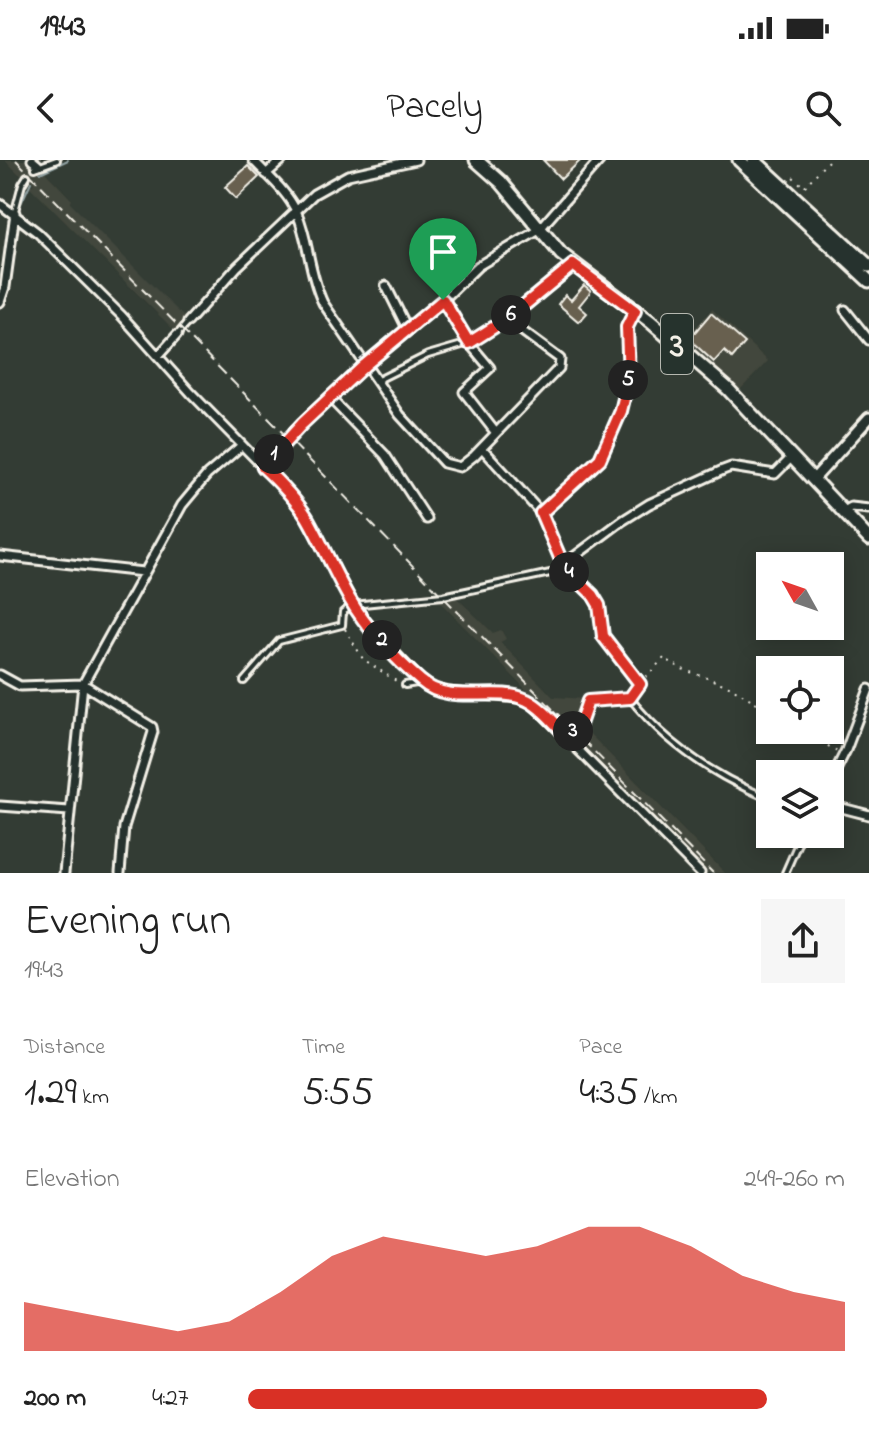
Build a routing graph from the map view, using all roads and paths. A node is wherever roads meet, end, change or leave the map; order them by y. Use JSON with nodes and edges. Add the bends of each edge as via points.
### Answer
{"nodes":[{"id":1,"x":57,"y":160,"type":"edge"},
{"id":2,"x":253,"y":160,"type":"edge"},
{"id":3,"x":282,"y":160,"type":"edge"},
{"id":4,"x":416,"y":160,"type":"edge"},
{"id":5,"x":476,"y":160,"type":"edge"},
{"id":6,"x":600,"y":160,"type":"edge"},
{"id":7,"x":739,"y":160,"type":"edge"},
{"id":8,"x":754,"y":160,"type":"edge"},
{"id":9,"x":829,"y":160,"type":"edge"},
{"id":10,"x":35,"y":165,"type":"edge"},
{"id":11,"x":266,"y":174,"type":"junction"},
{"id":12,"x":27,"y":176,"type":"dead end"},
{"id":13,"x":782,"y":187,"type":"junction"},
{"id":14,"x":0,"y":204,"type":"edge"},
{"id":15,"x":296,"y":211,"type":"junction"},
{"id":16,"x":15,"y":213,"type":"junction"},
{"id":17,"x":539,"y":230,"type":"junction"},
{"id":18,"x":573,"y":265,"type":"junction"},
{"id":19,"x":869,"y":266,"type":"edge"},
{"id":20,"x":869,"y":281,"type":"edge"},
{"id":21,"x":386,"y":286,"type":"dead end"},
{"id":22,"x":443,"y":300,"type":"junction"},
{"id":23,"x":0,"y":302,"type":"edge"},
{"id":24,"x":845,"y":310,"type":"dead end"},
{"id":25,"x":635,"y":311,"type":"junction"},
{"id":26,"x":510,"y":317,"type":"junction"},
{"id":27,"x":188,"y":322,"type":"joint"},
{"id":28,"x":408,"y":330,"type":"junction"},
{"id":29,"x":177,"y":335,"type":"joint"},
{"id":30,"x":869,"y":340,"type":"edge"},
{"id":31,"x":469,"y":343,"type":"junction"},
{"id":32,"x":158,"y":356,"type":"junction"},
{"id":33,"x":365,"y":365,"type":"junction"},
{"id":34,"x":376,"y":381,"type":"junction"},
{"id":35,"x":330,"y":398,"type":"junction"},
{"id":36,"x":869,"y":418,"type":"edge"},
{"id":37,"x":294,"y":431,"type":"joint"},
{"id":38,"x":496,"y":433,"type":"junction"},
{"id":39,"x":284,"y":441,"type":"joint"},
{"id":40,"x":241,"y":446,"type":"junction"},
{"id":41,"x":482,"y":448,"type":"junction"},
{"id":42,"x":792,"y":457,"type":"junction"},
{"id":43,"x":263,"y":467,"type":"junction"},
{"id":44,"x":813,"y":480,"type":"junction"},
{"id":45,"x":869,"y":509,"type":"edge"},
{"id":46,"x":842,"y":512,"type":"junction"},
{"id":47,"x":541,"y":513,"type":"junction"},
{"id":48,"x":427,"y":519,"type":"dead end"},
{"id":49,"x":869,"y":539,"type":"edge"},
{"id":50,"x":0,"y":556,"type":"edge"},
{"id":51,"x":564,"y":567,"type":"junction"},
{"id":52,"x":143,"y":572,"type":"junction"},
{"id":53,"x":353,"y":605,"type":"junction"},
{"id":54,"x":342,"y":625,"type":"junction"},
{"id":55,"x":0,"y":675,"type":"edge"},
{"id":56,"x":244,"y":681,"type":"dead end"},
{"id":57,"x":422,"y":682,"type":"junction"},
{"id":58,"x":83,"y":684,"type":"junction"},
{"id":59,"x":640,"y":684,"type":"junction"},
{"id":60,"x":405,"y":685,"type":"joint"},
{"id":61,"x":869,"y":689,"type":"edge"},
{"id":62,"x":630,"y":698,"type":"junction"},
{"id":63,"x":756,"y":702,"type":"edge"},
{"id":64,"x":568,"y":737,"type":"junction"},
{"id":65,"x":825,"y":744,"type":"edge"},
{"id":66,"x":844,"y":755,"type":"junction"},
{"id":67,"x":841,"y":760,"type":"edge"},
{"id":68,"x":756,"y":792,"type":"edge"},
{"id":69,"x":0,"y":806,"type":"edge"},
{"id":70,"x":844,"y":809,"type":"edge"},
{"id":71,"x":69,"y":811,"type":"junction"},
{"id":72,"x":869,"y":815,"type":"edge"},
{"id":73,"x":796,"y":848,"type":"edge"},
{"id":74,"x":64,"y":873,"type":"edge"},
{"id":75,"x":120,"y":873,"type":"edge"},
{"id":76,"x":700,"y":873,"type":"edge"},
{"id":77,"x":785,"y":873,"type":"edge"}],
"edges":[{"from":1,"to":10,"type":"lane"},
{"from":2,"to":11,"type":"street"},
{"from":3,"to":11,"type":"street"},
{"from":4,"to":15,"type":"street","via":[[348,175]]},
{"from":5,"to":17,"type":"main road","number":"3"},
{"from":6,"to":17,"type":"street"},
{"from":7,"to":20,"type":"main road"},
{"from":8,"to":13,"type":"main road"},
{"from":9,"to":13,"type":"path","via":[[804,187],[792,176]]},
{"from":11,"to":15,"type":"street"},
{"from":12,"to":16,"type":"lane"},
{"from":13,"to":19,"type":"main road"},
{"from":14,"to":16,"type":"street"},
{"from":15,"to":27,"type":"street"},
{"from":15,"to":33,"type":"street","via":[[316,290]]},
{"from":16,"to":23,"type":"street"},
{"from":16,"to":32,"type":"street"},
{"from":17,"to":18,"type":"main road","number":"3"},
{"from":17,"to":22,"type":"street","via":[[478,266]]},
{"from":18,"to":25,"type":"main road","number":"3"},
{"from":18,"to":26,"type":"street"},
{"from":21,"to":28,"type":"street"},
{"from":22,"to":28,"type":"street"},
{"from":22,"to":31,"type":"street"},
{"from":24,"to":30,"type":"street"},
{"from":25,"to":42,"type":"main road","number":"3","via":[[711,373]]},
{"from":25,"to":47,"type":"street","via":[[627,327],[629,378],[600,459]]},
{"from":26,"to":31,"type":"lane"},
{"from":26,"to":38,"type":"street","via":[[560,359],[559,368]]},
{"from":27,"to":29,"type":"lane"},
{"from":28,"to":33,"type":"street"},
{"from":29,"to":32,"type":"street"},
{"from":31,"to":34,"type":"lane","via":[[428,355]]},
{"from":31,"to":38,"type":"street","via":[[490,368],[464,392]]},
{"from":32,"to":40,"type":"street"},
{"from":33,"to":34,"type":"street"},
{"from":33,"to":35,"type":"street"},
{"from":34,"to":41,"type":"street","via":[[444,463],[460,467]]},
{"from":35,"to":37,"type":"street"},
{"from":35,"to":48,"type":"street","via":[[385,455]]},
{"from":36,"to":44,"type":"street"},
{"from":37,"to":39,"type":"lane"},
{"from":38,"to":41,"type":"street"},
{"from":39,"to":43,"type":"street"},
{"from":40,"to":43,"type":"street"},
{"from":40,"to":52,"type":"street","via":[[182,505]]},
{"from":41,"to":47,"type":"street"},
{"from":42,"to":44,"type":"main road","number":"3"},
{"from":42,"to":51,"type":"street","via":[[775,474],[731,467],[649,504]]},
{"from":43,"to":53,"type":"street","via":[[306,515]]},
{"from":44,"to":46,"type":"main road","number":"3"},
{"from":45,"to":46,"type":"street"},
{"from":46,"to":49,"type":"main road","number":"3"},
{"from":47,"to":51,"type":"street"},
{"from":50,"to":52,"type":"street"},
{"from":51,"to":53,"type":"lane","via":[[452,594]]},
{"from":51,"to":59,"type":"street","via":[[593,595],[603,636]]},
{"from":52,"to":58,"type":"street"},
{"from":53,"to":54,"type":"lane","via":[[343,612]]},
{"from":53,"to":57,"type":"street"},
{"from":54,"to":56,"type":"lane","via":[[279,641]]},
{"from":54,"to":60,"type":"path","via":[[363,659]]},
{"from":55,"to":58,"type":"street","via":[[20,686]]},
{"from":57,"to":60,"type":"lane"},
{"from":57,"to":64,"type":"street","via":[[434,690],[526,700]]},
{"from":58,"to":71,"type":"street"},
{"from":58,"to":75,"type":"street","via":[[153,732],[124,827]]},
{"from":59,"to":62,"type":"street"},
{"from":59,"to":63,"type":"path","via":[[664,658]]},
{"from":61,"to":66,"type":"street"},
{"from":62,"to":64,"type":"lane","via":[[588,701],[580,724]]},
{"from":62,"to":68,"type":"lane","via":[[684,752]]},
{"from":64,"to":76,"type":"street"},
{"from":65,"to":66,"type":"path"},
{"from":66,"to":67,"type":"street"},
{"from":69,"to":71,"type":"street"},
{"from":70,"to":72,"type":"street"},
{"from":71,"to":74,"type":"street"},
{"from":73,"to":77,"type":"lane"}]}
